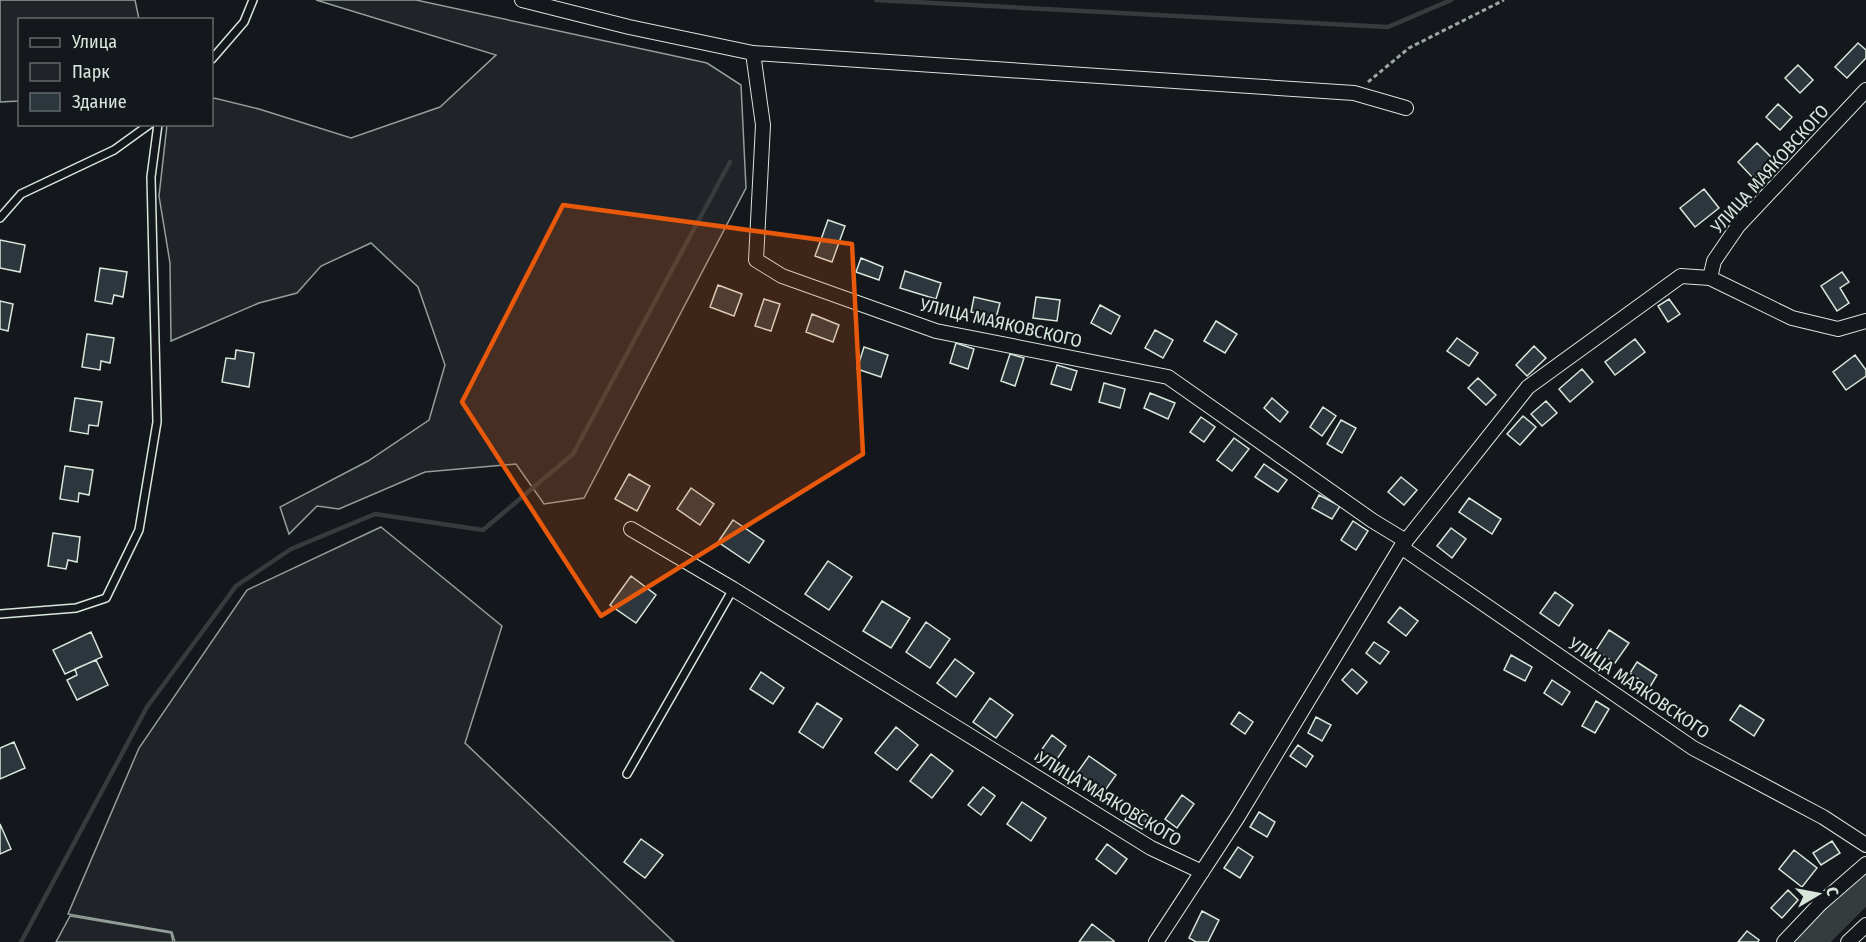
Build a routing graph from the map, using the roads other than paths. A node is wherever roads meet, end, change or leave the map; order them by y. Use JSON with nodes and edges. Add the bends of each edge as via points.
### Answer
{"nodes":[{"id":1,"x":254,"y":0,"type":"edge"},
{"id":2,"x":522,"y":0,"type":"edge"},
{"id":3,"x":753,"y":52,"type":"junction"},
{"id":4,"x":213,"y":58,"type":"edge"},
{"id":5,"x":1866,"y":90,"type":"edge"},
{"id":6,"x":1406,"y":108,"type":"dead end"},
{"id":7,"x":147,"y":126,"type":"edge"},
{"id":8,"x":158,"y":126,"type":"edge"},
{"id":9,"x":0,"y":218,"type":"edge"},
{"id":10,"x":1710,"y":278,"type":"junction"},
{"id":11,"x":1866,"y":321,"type":"edge"},
{"id":12,"x":631,"y":529,"type":"dead end"},
{"id":13,"x":1403,"y":544,"type":"junction"},
{"id":14,"x":733,"y":589,"type":"junction"},
{"id":15,"x":0,"y":614,"type":"edge"},
{"id":16,"x":627,"y":774,"type":"dead end"},
{"id":17,"x":1866,"y":845,"type":"edge"},
{"id":18,"x":1866,"y":864,"type":"edge"},
{"id":19,"x":1202,"y":872,"type":"junction"},
{"id":20,"x":1866,"y":925,"type":"edge"},
{"id":21,"x":1156,"y":942,"type":"edge"},
{"id":22,"x":1784,"y":942,"type":"edge"},
{"id":23,"x":1848,"y":942,"type":"edge"}],
"edges":[{"from":1,"to":4,"type":"lane","via":[[244,22]]},
{"from":2,"to":3,"type":"street"},
{"from":3,"to":6,"type":"street","via":[[1354,93]]},
{"from":3,"to":13,"type":"street","name":"УЛИЦА МАЯКОВСКОГО","via":[[762,124],[756,260],[782,276],[936,331],[1168,377]]},
{"from":5,"to":10,"type":"street","name":"УЛИЦА МАЯКОВСКОГО","via":[[1738,226],[1714,261]]},
{"from":7,"to":9,"type":"lane","via":[[114,150],[21,194]]},
{"from":8,"to":15,"type":"lane","via":[[151,177],[157,422],[139,530],[106,598],[76,608]]},
{"from":10,"to":11,"type":"street","via":[[1792,318],[1838,328]]},
{"from":10,"to":13,"type":"street","via":[[1681,276],[1528,387]]},
{"from":12,"to":14,"type":"street","name":"УЛИЦА МАЯКОВСКОГО"},
{"from":13,"to":17,"type":"street","name":"УЛИЦА МАЯКОВСКОГО","via":[[1693,748],[1823,817]]},
{"from":13,"to":19,"type":"street"},
{"from":14,"to":16,"type":"lane"},
{"from":14,"to":19,"type":"street","name":"УЛИЦА МАЯКОВСКОГО","via":[[1151,848]]},
{"from":18,"to":22,"type":"street"},
{"from":19,"to":21,"type":"street"},
{"from":20,"to":23,"type":"street"}]}
